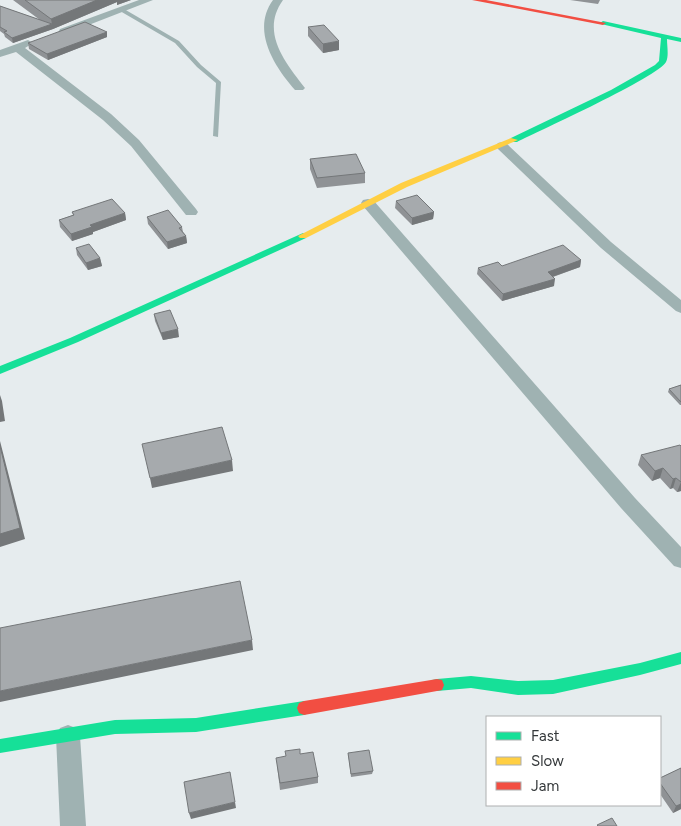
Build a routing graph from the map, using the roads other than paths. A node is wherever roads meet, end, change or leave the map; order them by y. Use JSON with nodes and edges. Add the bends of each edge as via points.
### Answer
{"nodes":[{"id":1,"x":148,"y":0,"type":"edge"},
{"id":2,"x":278,"y":0,"type":"edge"},
{"id":3,"x":481,"y":0,"type":"edge"},
{"id":4,"x":122,"y":10,"type":"junction"},
{"id":5,"x":52,"y":35,"type":"edge"},
{"id":6,"x":664,"y":36,"type":"junction"},
{"id":7,"x":681,"y":40,"type":"edge"},
{"id":8,"x":34,"y":41,"type":"edge"},
{"id":9,"x":17,"y":47,"type":"junction"},
{"id":10,"x":0,"y":54,"type":"edge"},
{"id":11,"x":299,"y":88,"type":"dead end"},
{"id":12,"x":216,"y":136,"type":"dead end"},
{"id":13,"x":502,"y":146,"type":"junction"},
{"id":14,"x":368,"y":203,"type":"junction"},
{"id":15,"x":191,"y":212,"type":"dead end"},
{"id":16,"x":678,"y":301,"type":"edge"},
{"id":17,"x":0,"y":370,"type":"edge"},
{"id":18,"x":681,"y":560,"type":"edge"},
{"id":19,"x":681,"y":658,"type":"edge"},
{"id":20,"x":68,"y":736,"type":"junction"},
{"id":21,"x":0,"y":746,"type":"edge"},
{"id":22,"x":73,"y":826,"type":"edge"}],
"edges":[{"from":1,"to":4,"type":"street"},
{"from":2,"to":11,"type":"street","via":[[269,14],[270,39],[282,66]]},
{"from":3,"to":6,"type":"main road"},
{"from":4,"to":5,"type":"street"},
{"from":4,"to":12,"type":"lane","via":[[177,42],[219,83]]},
{"from":6,"to":7,"type":"main road"},
{"from":6,"to":13,"type":"main road","via":[[662,61],[658,67]]},
{"from":8,"to":9,"type":"street"},
{"from":9,"to":10,"type":"street"},
{"from":9,"to":15,"type":"street","via":[[135,143]]},
{"from":13,"to":14,"type":"main road","via":[[433,172]]},
{"from":13,"to":16,"type":"street","via":[[622,260]]},
{"from":14,"to":17,"type":"main road","via":[[284,246]]},
{"from":14,"to":18,"type":"street"},
{"from":19,"to":20,"type":"main road","via":[[553,687],[518,688],[471,682],[443,684],[196,725],[115,727]]},
{"from":20,"to":21,"type":"main road"},
{"from":20,"to":22,"type":"street"}]}
